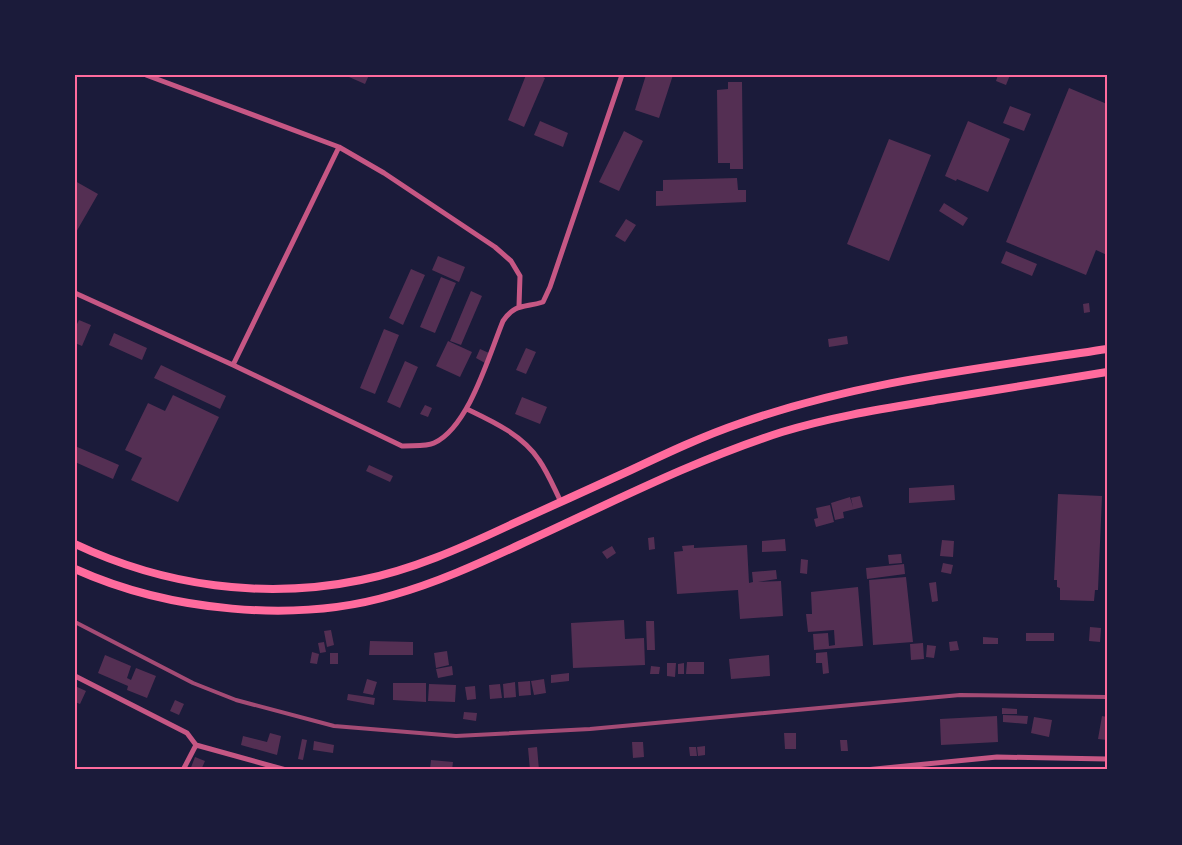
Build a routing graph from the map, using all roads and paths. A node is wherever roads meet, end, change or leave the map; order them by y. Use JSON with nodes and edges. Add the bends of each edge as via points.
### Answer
{"nodes":[{"id":1,"x":146,"y":75,"type":"edge"},
{"id":2,"x":622,"y":75,"type":"edge"},
{"id":3,"x":339,"y":147,"type":"junction"},
{"id":4,"x":75,"y":293,"type":"edge"},
{"id":5,"x":519,"y":306,"type":"junction"},
{"id":6,"x":1107,"y":349,"type":"edge"},
{"id":7,"x":233,"y":365,"type":"junction"},
{"id":8,"x":1107,"y":372,"type":"edge"},
{"id":9,"x":467,"y":409,"type":"junction"},
{"id":10,"x":561,"y":502,"type":"junction"},
{"id":11,"x":75,"y":544,"type":"edge"},
{"id":12,"x":75,"y":569,"type":"edge"},
{"id":13,"x":75,"y":676,"type":"edge"},
{"id":14,"x":196,"y":745,"type":"junction"},
{"id":15,"x":1107,"y":759,"type":"edge"},
{"id":16,"x":183,"y":770,"type":"edge"},
{"id":17,"x":286,"y":770,"type":"edge"},
{"id":18,"x":865,"y":770,"type":"edge"}],
"edges":[{"from":1,"to":3,"type":"street"},
{"from":2,"to":5,"type":"street","via":[[550,287],[543,302]]},
{"from":3,"to":5,"type":"street","via":[[384,173],[511,261],[520,276]]},
{"from":3,"to":7,"type":"street"},
{"from":4,"to":7,"type":"street"},
{"from":5,"to":9,"type":"street","via":[[503,321]]},
{"from":6,"to":10,"type":"main road","via":[[879,385],[817,399],[731,426]]},
{"from":7,"to":9,"type":"street","via":[[402,446],[433,444],[453,429]]},
{"from":8,"to":12,"type":"main road","via":[[883,409],[784,432],[704,461],[469,568],[392,596],[361,602],[283,611],[242,610],[161,597]]},
{"from":9,"to":10,"type":"street","via":[[529,447]]},
{"from":10,"to":11,"type":"main road","via":[[424,562],[325,586],[248,589],[201,584],[131,567]]},
{"from":13,"to":14,"type":"street","via":[[187,733]]},
{"from":14,"to":16,"type":"street"},
{"from":14,"to":17,"type":"street"},
{"from":15,"to":18,"type":"street","via":[[997,757]]}]}
